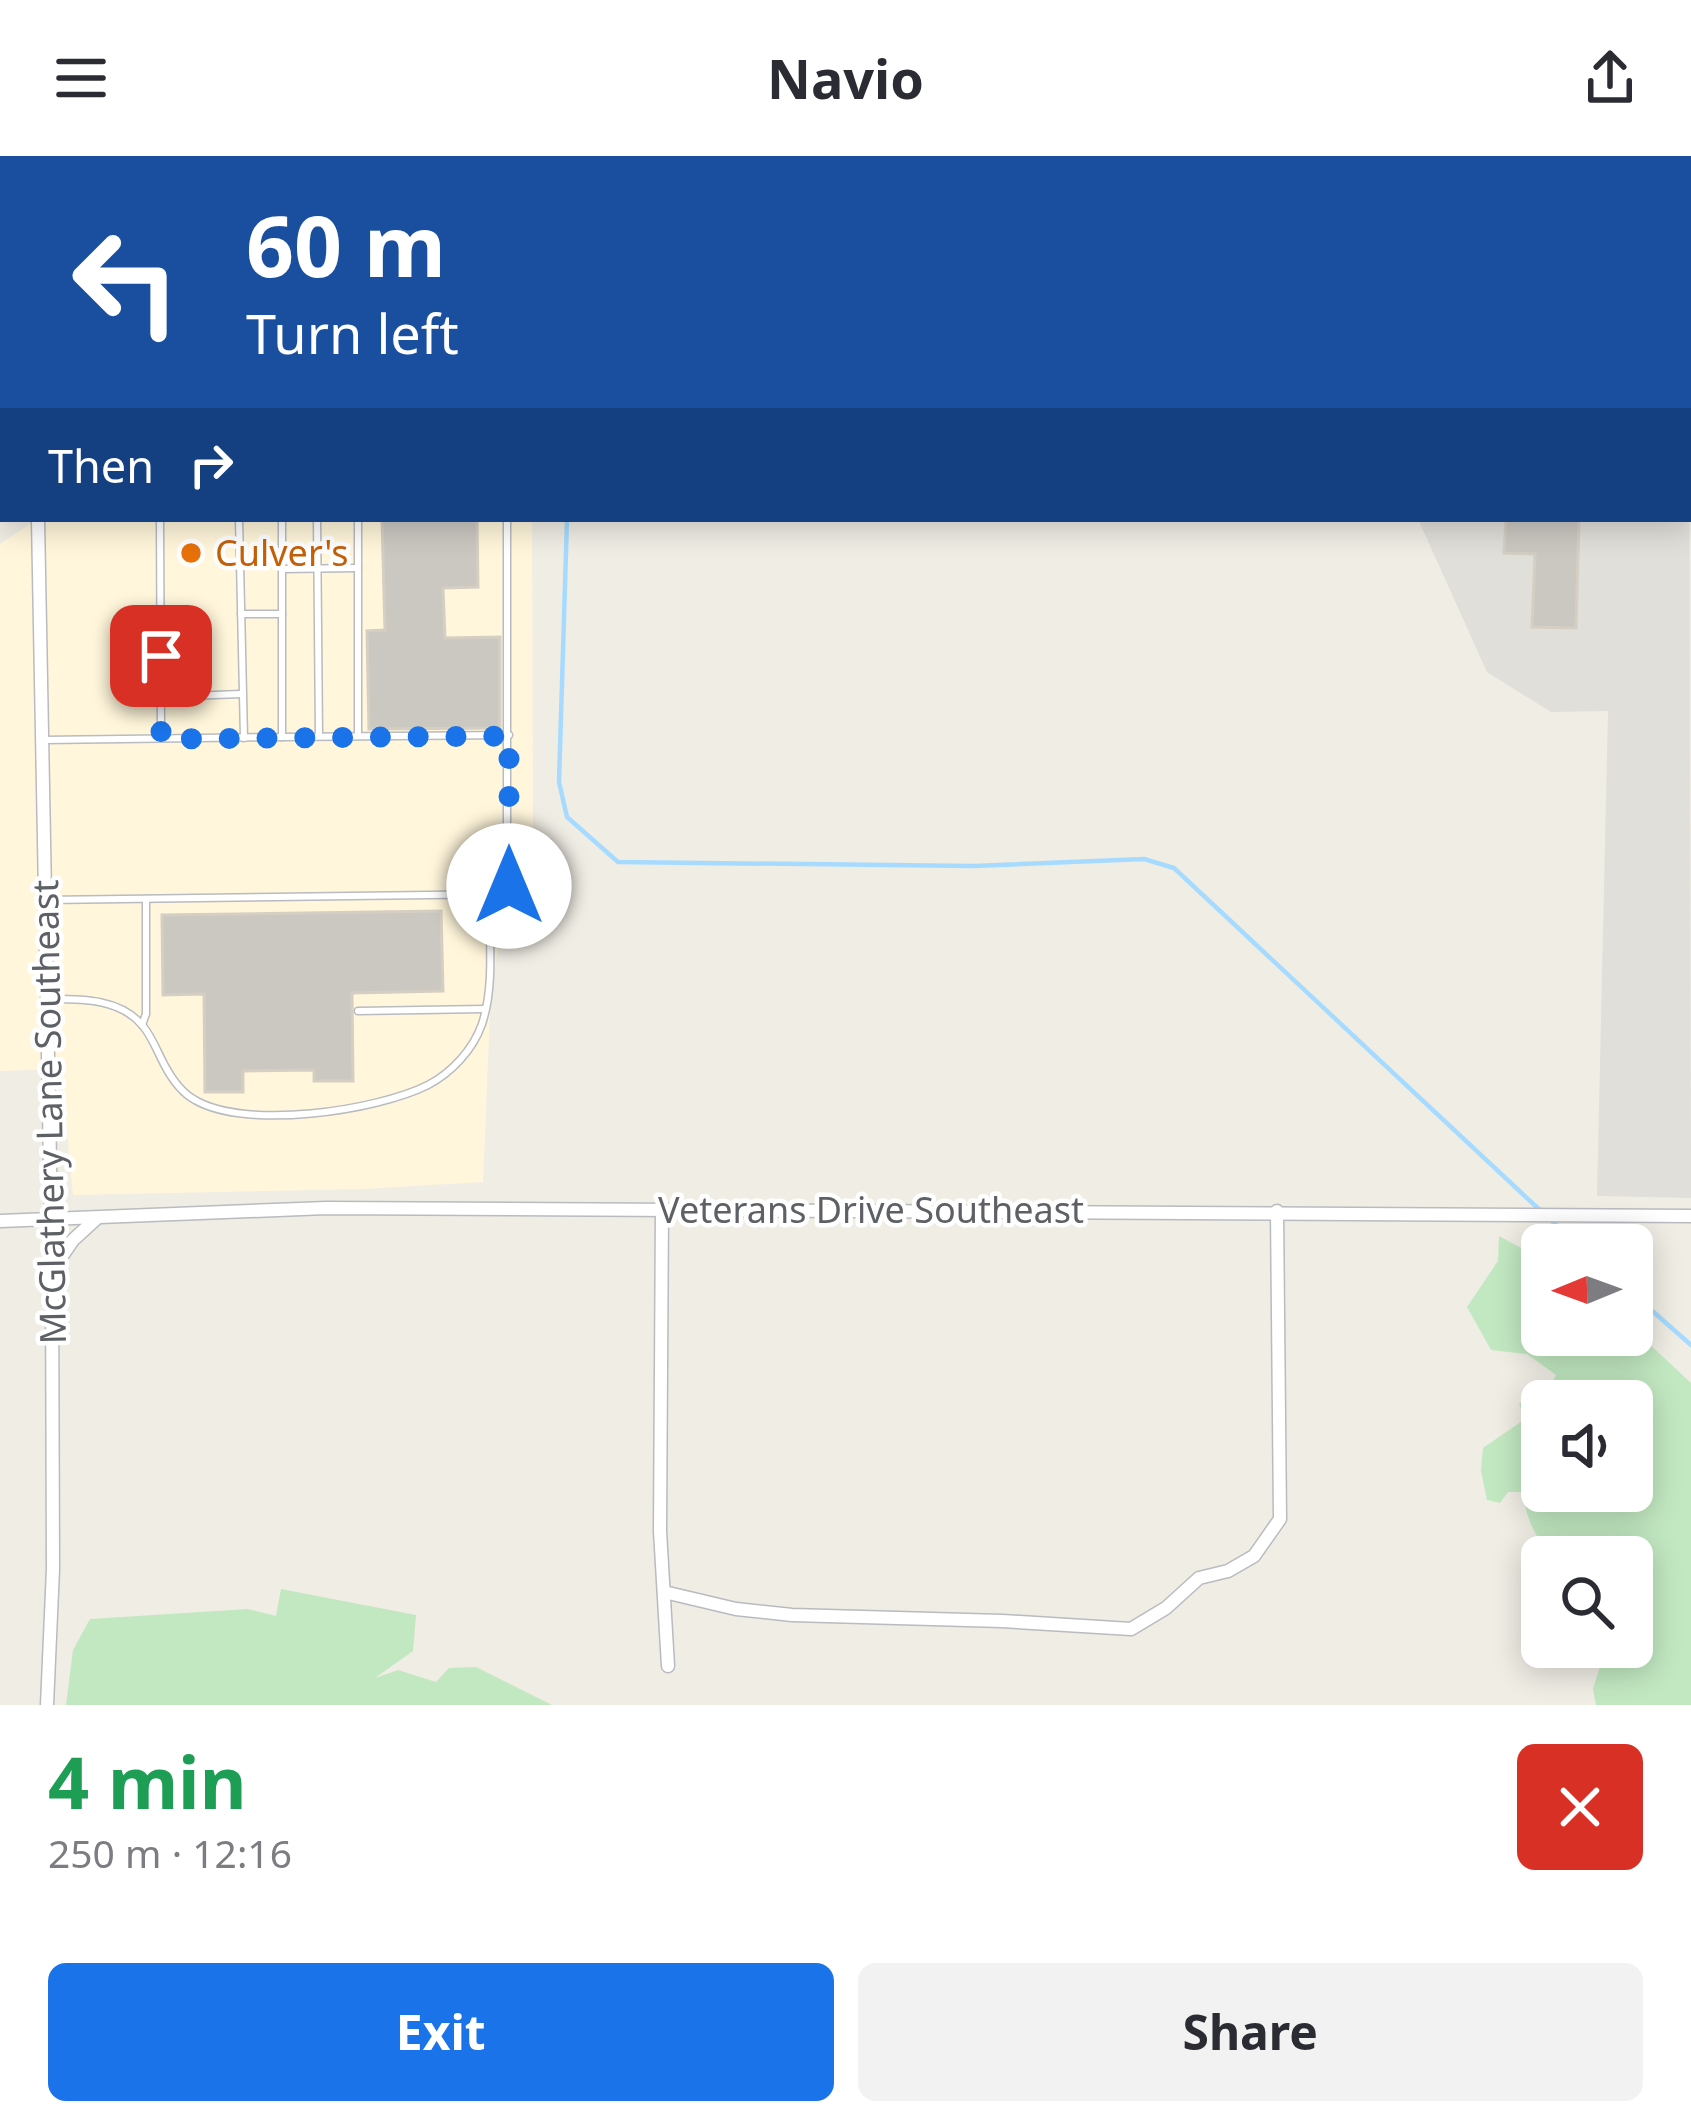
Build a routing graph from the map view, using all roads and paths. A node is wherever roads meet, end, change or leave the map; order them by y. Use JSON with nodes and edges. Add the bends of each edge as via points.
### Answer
{"nodes":[{"id":1,"x":38,"y":522,"type":"edge"},
{"id":2,"x":160,"y":522,"type":"edge"},
{"id":3,"x":168,"y":522,"type":"edge"},
{"id":4,"x":239,"y":522,"type":"edge"},
{"id":5,"x":282,"y":522,"type":"edge"},
{"id":6,"x":317,"y":522,"type":"edge"},
{"id":7,"x":358,"y":522,"type":"edge"},
{"id":8,"x":507,"y":522,"type":"edge"},
{"id":9,"x":160,"y":536,"type":"junction"},
{"id":10,"x":358,"y":568,"type":"junction"},
{"id":11,"x":282,"y":569,"type":"junction"},
{"id":12,"x":317,"y":569,"type":"junction"},
{"id":13,"x":241,"y":614,"type":"junction"},
{"id":14,"x":282,"y":614,"type":"junction"},
{"id":15,"x":243,"y":694,"type":"junction"},
{"id":16,"x":161,"y":697,"type":"junction"},
{"id":17,"x":320,"y":736,"type":"junction"},
{"id":18,"x":358,"y":736,"type":"junction"},
{"id":19,"x":509,"y":736,"type":"junction"},
{"id":20,"x":282,"y":737,"type":"junction"},
{"id":21,"x":244,"y":738,"type":"junction"},
{"id":22,"x":161,"y":739,"type":"junction"},
{"id":23,"x":41,"y":740,"type":"junction"},
{"id":24,"x":489,"y":896,"type":"junction"},
{"id":25,"x":146,"y":899,"type":"junction"},
{"id":26,"x":46,"y":900,"type":"junction"},
{"id":27,"x":49,"y":999,"type":"junction"},
{"id":28,"x":484,"y":1009,"type":"junction"},
{"id":29,"x":358,"y":1011,"type":"dead end"},
{"id":30,"x":142,"y":1024,"type":"junction"},
{"id":31,"x":662,"y":1208,"type":"junction"},
{"id":32,"x":1277,"y":1211,"type":"junction"},
{"id":33,"x":1691,"y":1216,"type":"edge"},
{"id":34,"x":96,"y":1219,"type":"junction"},
{"id":35,"x":51,"y":1220,"type":"junction"},
{"id":36,"x":0,"y":1221,"type":"edge"},
{"id":37,"x":52,"y":1270,"type":"junction"},
{"id":38,"x":664,"y":1592,"type":"junction"},
{"id":39,"x":668,"y":1666,"type":"dead end"},
{"id":40,"x":47,"y":1705,"type":"edge"}],
"edges":[{"from":1,"to":23,"type":"street","name":"McGlathery Lane Southeast"},
{"from":2,"to":9,"type":"lane"},
{"from":3,"to":9,"type":"lane"},
{"from":4,"to":13,"type":"lane"},
{"from":5,"to":11,"type":"lane"},
{"from":6,"to":12,"type":"lane"},
{"from":7,"to":10,"type":"lane"},
{"from":8,"to":19,"type":"lane"},
{"from":9,"to":16,"type":"lane"},
{"from":10,"to":12,"type":"lane"},
{"from":10,"to":18,"type":"lane"},
{"from":11,"to":12,"type":"lane"},
{"from":11,"to":14,"type":"lane"},
{"from":12,"to":17,"type":"lane"},
{"from":13,"to":14,"type":"lane"},
{"from":13,"to":15,"type":"lane"},
{"from":14,"to":20,"type":"lane"},
{"from":15,"to":16,"type":"lane"},
{"from":15,"to":21,"type":"lane"},
{"from":16,"to":22,"type":"lane"},
{"from":17,"to":18,"type":"lane"},
{"from":17,"to":20,"type":"lane"},
{"from":18,"to":19,"type":"lane"},
{"from":19,"to":24,"type":"lane","via":[[509,886],[507,894]]},
{"from":20,"to":21,"type":"lane"},
{"from":21,"to":22,"type":"lane"},
{"from":22,"to":23,"type":"lane"},
{"from":23,"to":26,"type":"street","name":"McGlathery Lane Southeast"},
{"from":24,"to":25,"type":"lane"},
{"from":24,"to":28,"type":"lane"},
{"from":25,"to":26,"type":"lane"},
{"from":25,"to":30,"type":"lane"},
{"from":26,"to":27,"type":"street","name":"McGlathery Lane Southeast"},
{"from":27,"to":30,"type":"lane","via":[[106,1002]]},
{"from":27,"to":35,"type":"street","name":"McGlathery Lane Southeast"},
{"from":28,"to":29,"type":"lane"},
{"from":28,"to":30,"type":"lane","via":[[464,1056],[424,1087],[283,1118],[193,1100]]},
{"from":31,"to":32,"type":"street","name":"Veterans Drive Southeast"},
{"from":31,"to":34,"type":"street","name":"Veterans Drive Southeast","via":[[326,1208]]},
{"from":31,"to":38,"type":"street"},
{"from":32,"to":33,"type":"street","name":"Veterans Drive Southeast"},
{"from":32,"to":38,"type":"street","via":[[1280,1520],[1254,1556],[1199,1578],[1131,1629],[792,1616]]},
{"from":34,"to":35,"type":"street","name":"Veterans Drive Southeast"},
{"from":34,"to":37,"type":"street"},
{"from":35,"to":36,"type":"street","name":"Veterans Drive Southeast"},
{"from":35,"to":37,"type":"street","name":"McGlathery Lane Southeast"},
{"from":37,"to":40,"type":"street","name":"McGlathery Lane Southeast"},
{"from":38,"to":39,"type":"street"}]}
